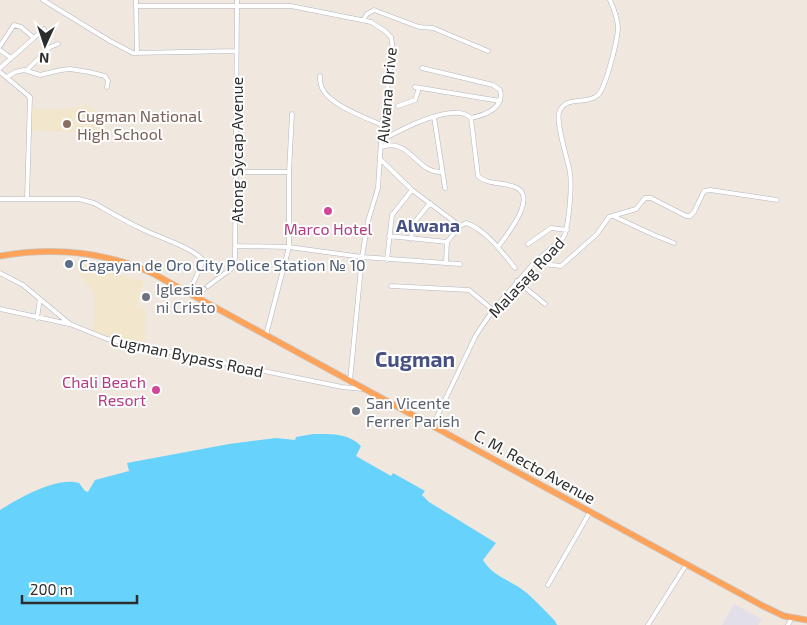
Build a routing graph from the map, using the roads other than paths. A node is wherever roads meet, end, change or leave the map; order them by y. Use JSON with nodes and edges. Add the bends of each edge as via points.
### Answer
{"nodes":[{"id":1,"x":43,"y":0,"type":"edge"},
{"id":2,"x":136,"y":0,"type":"edge"},
{"id":3,"x":237,"y":0,"type":"edge"},
{"id":4,"x":610,"y":0,"type":"edge"},
{"id":5,"x":136,"y":6,"type":"junction"},
{"id":6,"x":237,"y":7,"type":"junction"},
{"id":7,"x":363,"y":20,"type":"junction"},
{"id":8,"x":44,"y":29,"type":"dead end"},
{"id":9,"x":34,"y":38,"type":"junction"},
{"id":10,"x":58,"y":44,"type":"dead end"},
{"id":11,"x":0,"y":46,"type":"edge"},
{"id":12,"x":0,"y":50,"type":"edge"},
{"id":13,"x":236,"y":51,"type":"junction"},
{"id":14,"x":488,"y":51,"type":"dead end"},
{"id":15,"x":137,"y":53,"type":"junction"},
{"id":16,"x":11,"y":58,"type":"junction"},
{"id":17,"x":422,"y":68,"type":"dead end"},
{"id":18,"x":0,"y":70,"type":"edge"},
{"id":19,"x":27,"y":70,"type":"junction"},
{"id":20,"x":320,"y":76,"type":"dead end"},
{"id":21,"x":8,"y":78,"type":"junction"},
{"id":22,"x":107,"y":87,"type":"dead end"},
{"id":23,"x":500,"y":101,"type":"junction"},
{"id":24,"x":398,"y":106,"type":"dead end"},
{"id":25,"x":292,"y":114,"type":"dead end"},
{"id":26,"x":434,"y":117,"type":"junction"},
{"id":27,"x":471,"y":118,"type":"junction"},
{"id":28,"x":382,"y":125,"type":"junction"},
{"id":29,"x":382,"y":140,"type":"junction"},
{"id":30,"x":381,"y":147,"type":"junction"},
{"id":31,"x":380,"y":160,"type":"junction"},
{"id":32,"x":236,"y":172,"type":"junction"},
{"id":33,"x":289,"y":172,"type":"junction"},
{"id":34,"x":442,"y":172,"type":"junction"},
{"id":35,"x":445,"y":188,"type":"dead end"},
{"id":36,"x":412,"y":190,"type":"junction"},
{"id":37,"x":0,"y":199,"type":"edge"},
{"id":38,"x":27,"y":199,"type":"junction"},
{"id":39,"x":776,"y":200,"type":"dead end"},
{"id":40,"x":430,"y":203,"type":"junction"},
{"id":41,"x":612,"y":215,"type":"junction"},
{"id":42,"x":460,"y":226,"type":"junction"},
{"id":43,"x":567,"y":230,"type":"junction"},
{"id":44,"x":389,"y":236,"type":"junction"},
{"id":45,"x":411,"y":239,"type":"junction"},
{"id":46,"x":447,"y":242,"type":"junction"},
{"id":47,"x":674,"y":243,"type":"dead end"},
{"id":48,"x":528,"y":244,"type":"dead end"},
{"id":49,"x":236,"y":246,"type":"junction"},
{"id":50,"x":289,"y":247,"type":"junction"},
{"id":51,"x":498,"y":247,"type":"junction"},
{"id":52,"x":0,"y":256,"type":"edge"},
{"id":53,"x":362,"y":258,"type":"junction"},
{"id":54,"x":387,"y":260,"type":"junction"},
{"id":55,"x":446,"y":263,"type":"junction"},
{"id":56,"x":534,"y":263,"type":"junction"},
{"id":57,"x":460,"y":264,"type":"dead end"},
{"id":58,"x":515,"y":268,"type":"dead end"},
{"id":59,"x":0,"y":272,"type":"edge"},
{"id":60,"x":518,"y":281,"type":"junction"},
{"id":61,"x":391,"y":286,"type":"dead end"},
{"id":62,"x":191,"y":295,"type":"junction"},
{"id":63,"x":40,"y":299,"type":"junction"},
{"id":64,"x":545,"y":304,"type":"dead end"},
{"id":65,"x":0,"y":309,"type":"edge"},
{"id":66,"x":492,"y":310,"type":"junction"},
{"id":67,"x":37,"y":318,"type":"junction"},
{"id":68,"x":70,"y":324,"type":"junction"},
{"id":69,"x":266,"y":335,"type":"junction"},
{"id":70,"x":350,"y":381,"type":"junction"},
{"id":71,"x":363,"y":389,"type":"junction"},
{"id":72,"x":433,"y":425,"type":"junction"},
{"id":73,"x":590,"y":512,"type":"junction"},
{"id":74,"x":686,"y":565,"type":"junction"},
{"id":75,"x":548,"y":585,"type":"dead end"},
{"id":76,"x":792,"y":618,"type":"junction"},
{"id":77,"x":807,"y":620,"type":"edge"},
{"id":78,"x":648,"y":625,"type":"edge"},
{"id":79,"x":788,"y":625,"type":"edge"}],
"edges":[{"from":1,"to":15,"type":"street","via":[[110,41]]},
{"from":2,"to":5,"type":"street"},
{"from":3,"to":6,"type":"street","name":"Atong Sycap Avenue"},
{"from":4,"to":43,"type":"street","name":"Malasag Road","via":[[618,29],[603,87],[593,98],[563,106],[559,117],[571,175]]},
{"from":5,"to":6,"type":"street","name":"Alwana Drive"},
{"from":5,"to":15,"type":"street"},
{"from":6,"to":7,"type":"street","name":"Alwana Drive","via":[[291,6]]},
{"from":6,"to":13,"type":"street","name":"Atong Sycap Avenue"},
{"from":7,"to":14,"type":"street","via":[[374,10],[433,28]]},
{"from":7,"to":28,"type":"street","name":"Alwana Drive","via":[[385,30],[392,42],[392,63]]},
{"from":8,"to":9,"type":"street"},
{"from":9,"to":11,"type":"street","via":[[14,25]]},
{"from":9,"to":16,"type":"street"},
{"from":10,"to":19,"type":"street","via":[[50,47]]},
{"from":12,"to":16,"type":"street"},
{"from":13,"to":15,"type":"street"},
{"from":13,"to":32,"type":"street","name":"Atong Sycap Avenue"},
{"from":16,"to":18,"type":"street"},
{"from":17,"to":23,"type":"street","via":[[493,85],[500,90]]},
{"from":18,"to":21,"type":"street"},
{"from":19,"to":21,"type":"street","via":[[20,70]]},
{"from":19,"to":22,"type":"street","via":[[40,75],[65,69],[88,72],[105,76]]},
{"from":20,"to":28,"type":"street","via":[[322,87],[337,104]]},
{"from":21,"to":38,"type":"street","via":[[30,97]]},
{"from":23,"to":24,"type":"street","via":[[417,88],[415,100]]},
{"from":23,"to":27,"type":"street","via":[[486,114]]},
{"from":25,"to":33,"type":"street"},
{"from":26,"to":27,"type":"street","via":[[462,112]]},
{"from":26,"to":29,"type":"street"},
{"from":26,"to":34,"type":"street"},
{"from":27,"to":51,"type":"street","via":[[478,176],[482,180],[516,187],[523,197],[518,218]]},
{"from":28,"to":29,"type":"street","name":"Alwana Drive"},
{"from":29,"to":30,"type":"street","name":"Alwana Drive"},
{"from":30,"to":31,"type":"street","name":"Alwana Drive"},
{"from":30,"to":34,"type":"street","via":[[401,147],[432,171]]},
{"from":31,"to":36,"type":"street"},
{"from":31,"to":53,"type":"street","name":"Alwana Drive","via":[[376,196]]},
{"from":32,"to":33,"type":"street"},
{"from":32,"to":49,"type":"street","name":"Atong Sycap Avenue"},
{"from":33,"to":50,"type":"street"},
{"from":34,"to":35,"type":"street"},
{"from":36,"to":40,"type":"street"},
{"from":36,"to":44,"type":"street","via":[[392,215]]},
{"from":37,"to":38,"type":"street"},
{"from":38,"to":62,"type":"street","via":[[79,199],[94,203],[201,257],[203,261]]},
{"from":39,"to":41,"type":"street","via":[[710,190],[704,192],[690,216],[651,198],[645,198],[636,209]]},
{"from":40,"to":42,"type":"street"},
{"from":40,"to":45,"type":"street","via":[[413,224]]},
{"from":41,"to":47,"type":"street"},
{"from":41,"to":56,"type":"street","via":[[597,234],[561,266]]},
{"from":42,"to":46,"type":"street"},
{"from":42,"to":51,"type":"street","via":[[466,222],[476,226]]},
{"from":43,"to":48,"type":"street","via":[[551,228]]},
{"from":43,"to":56,"type":"street","name":"Malasag Road","via":[[563,238]]},
{"from":44,"to":45,"type":"street"},
{"from":44,"to":54,"type":"street"},
{"from":45,"to":46,"type":"street"},
{"from":46,"to":55,"type":"street"},
{"from":49,"to":50,"type":"street"},
{"from":49,"to":62,"type":"street","name":"Atong Sycap Avenue","via":[[234,266],[206,288]]},
{"from":50,"to":53,"type":"street"},
{"from":50,"to":69,"type":"street"},
{"from":51,"to":58,"type":"street"},
{"from":52,"to":62,"type":"highway","name":"C. M. Recto Avenue","via":[[43,251],[92,254],[137,266]]},
{"from":53,"to":54,"type":"street"},
{"from":53,"to":70,"type":"street","name":"Alwana Drive"},
{"from":54,"to":55,"type":"street"},
{"from":55,"to":57,"type":"street"},
{"from":56,"to":60,"type":"street","name":"Malasag Road"},
{"from":59,"to":63,"type":"street","name":"Cugman Bypass Road"},
{"from":60,"to":64,"type":"street"},
{"from":60,"to":66,"type":"street","name":"Malasag Road"},
{"from":61,"to":66,"type":"street","via":[[469,290]]},
{"from":62,"to":69,"type":"highway","name":"C. M. Recto Avenue"},
{"from":63,"to":67,"type":"street"},
{"from":63,"to":68,"type":"street","name":"Cugman Bypass Road"},
{"from":65,"to":67,"type":"street"},
{"from":66,"to":72,"type":"street","name":"Malasag Road","via":[[476,335]]},
{"from":67,"to":68,"type":"street"},
{"from":68,"to":71,"type":"street","name":"Cugman Bypass Road","via":[[95,336],[121,343]]},
{"from":69,"to":70,"type":"highway","name":"C. M. Recto Avenue"},
{"from":70,"to":71,"type":"highway","name":"C. M. Recto Avenue"},
{"from":71,"to":72,"type":"highway","name":"C. M. Recto Avenue"},
{"from":72,"to":73,"type":"highway","name":"C. M. Recto Avenue"},
{"from":73,"to":74,"type":"highway","name":"C. M. Recto Avenue"},
{"from":73,"to":75,"type":"street"},
{"from":74,"to":76,"type":"highway","name":"C. M. Recto Avenue"},
{"from":74,"to":78,"type":"street"},
{"from":76,"to":77,"type":"highway","name":"C. M. Recto Avenue"},
{"from":76,"to":79,"type":"street"}]}
